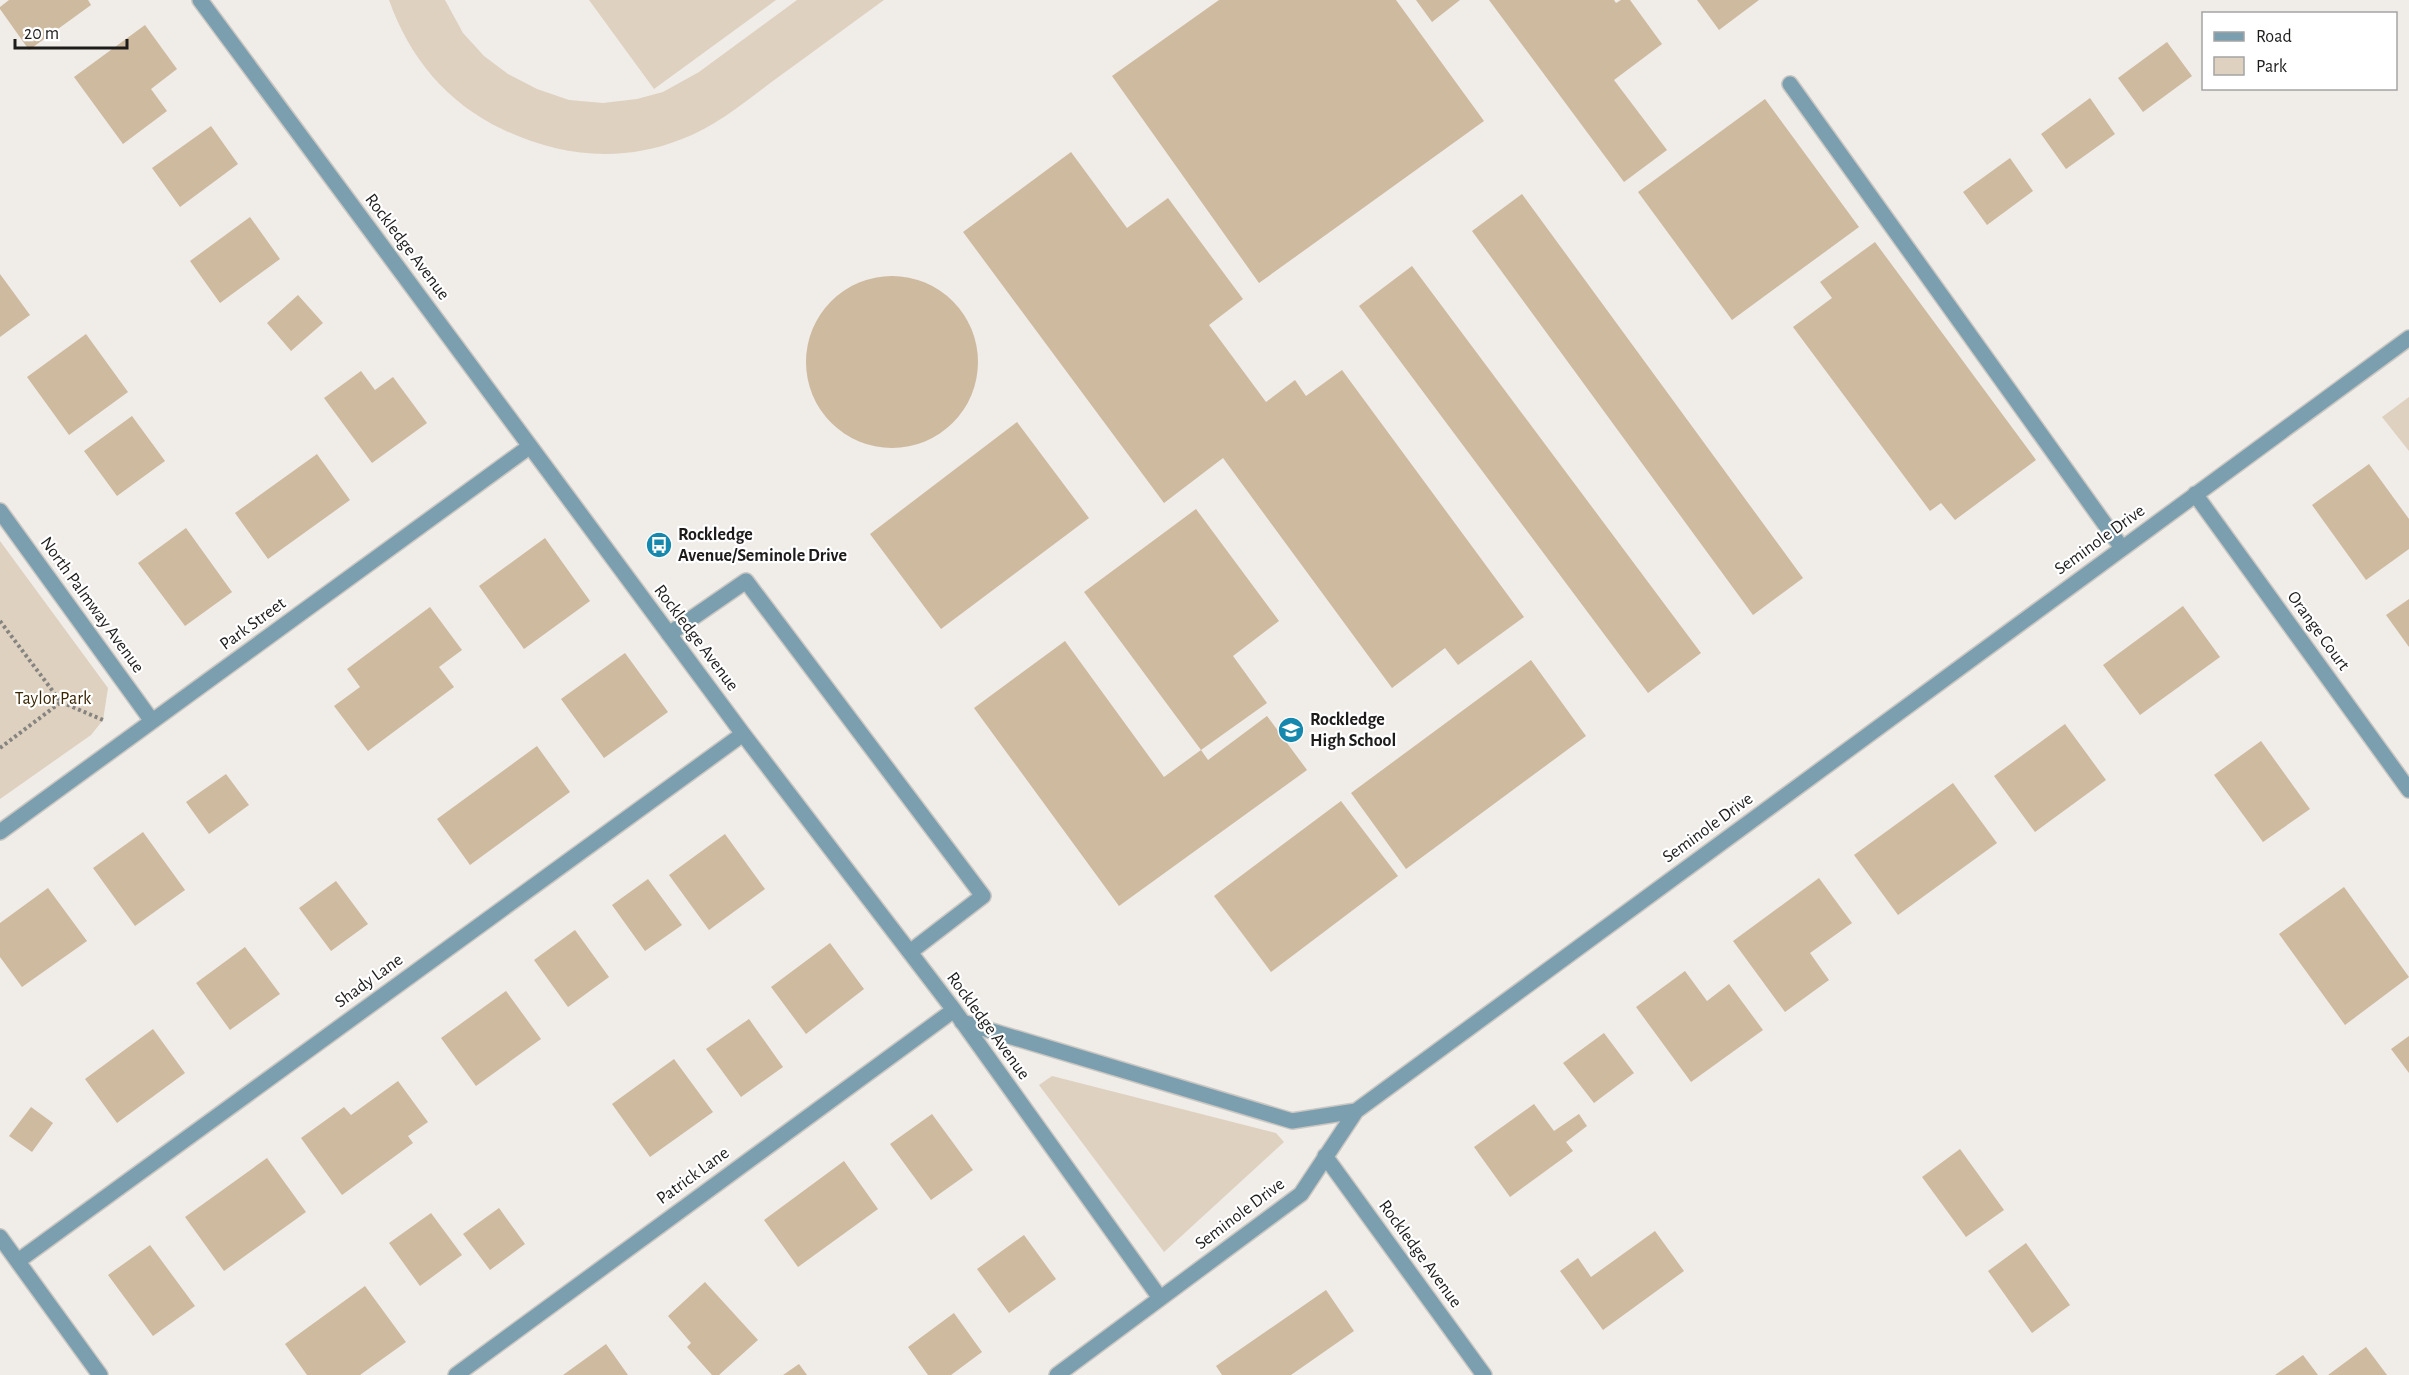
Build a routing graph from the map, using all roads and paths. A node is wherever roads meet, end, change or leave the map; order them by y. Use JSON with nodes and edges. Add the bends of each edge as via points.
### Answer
{"nodes":[{"id":1,"x":200,"y":0,"type":"edge"},
{"id":2,"x":1790,"y":84,"type":"dead end"},
{"id":3,"x":2409,"y":338,"type":"edge"},
{"id":4,"x":530,"y":447,"type":"junction"},
{"id":5,"x":2195,"y":494,"type":"junction"},
{"id":6,"x":0,"y":511,"type":"edge"},
{"id":7,"x":2122,"y":548,"type":"junction"},
{"id":8,"x":0,"y":621,"type":"edge"},
{"id":9,"x":669,"y":634,"type":"junction"},
{"id":10,"x":61,"y":702,"type":"junction"},
{"id":11,"x":103,"y":720,"type":"dead end"},
{"id":12,"x":152,"y":722,"type":"junction"},
{"id":13,"x":743,"y":734,"type":"junction"},
{"id":14,"x":0,"y":748,"type":"edge"},
{"id":15,"x":2409,"y":790,"type":"edge"},
{"id":16,"x":0,"y":832,"type":"edge"},
{"id":17,"x":910,"y":952,"type":"junction"},
{"id":18,"x":958,"y":1016,"type":"junction"},
{"id":19,"x":1356,"y":1111,"type":"junction"},
{"id":20,"x":1325,"y":1156,"type":"junction"},
{"id":21,"x":0,"y":1237,"type":"edge"},
{"id":22,"x":18,"y":1261,"type":"junction"},
{"id":23,"x":1160,"y":1298,"type":"junction"},
{"id":24,"x":100,"y":1375,"type":"edge"},
{"id":25,"x":456,"y":1375,"type":"edge"},
{"id":26,"x":1057,"y":1375,"type":"edge"},
{"id":27,"x":1484,"y":1375,"type":"edge"}],
"edges":[{"from":1,"to":4,"type":"street","name":"Rockledge Avenue"},
{"from":2,"to":7,"type":"street"},
{"from":3,"to":5,"type":"street","name":"Seminole Drive"},
{"from":4,"to":9,"type":"street","name":"Rockledge Avenue"},
{"from":4,"to":12,"type":"street","name":"Park Street"},
{"from":5,"to":7,"type":"street","name":"Seminole Drive"},
{"from":5,"to":15,"type":"street","name":"Orange Court"},
{"from":6,"to":12,"type":"street","name":"North Palmway Avenue"},
{"from":7,"to":19,"type":"street","name":"Seminole Drive"},
{"from":8,"to":10,"type":"path"},
{"from":9,"to":13,"type":"street","name":"Rockledge Avenue"},
{"from":9,"to":17,"type":"street","via":[[746,581],[982,896]]},
{"from":10,"to":11,"type":"path"},
{"from":10,"to":14,"type":"path"},
{"from":12,"to":16,"type":"street","name":"Park Street"},
{"from":13,"to":17,"type":"street","name":"Rockledge Avenue"},
{"from":13,"to":22,"type":"street","name":"Shady Lane"},
{"from":17,"to":18,"type":"street","name":"Rockledge Avenue"},
{"from":18,"to":19,"type":"street","via":[[1292,1121]]},
{"from":18,"to":23,"type":"street","name":"Rockledge Avenue"},
{"from":18,"to":25,"type":"street","name":"Patrick Lane"},
{"from":19,"to":20,"type":"street","name":"Seminole Drive"},
{"from":20,"to":23,"type":"street","name":"Seminole Drive","via":[[1301,1194]]},
{"from":20,"to":27,"type":"street","name":"Rockledge Avenue"},
{"from":21,"to":22,"type":"street"},
{"from":22,"to":24,"type":"street"},
{"from":23,"to":26,"type":"street","name":"Seminole Drive"}]}
